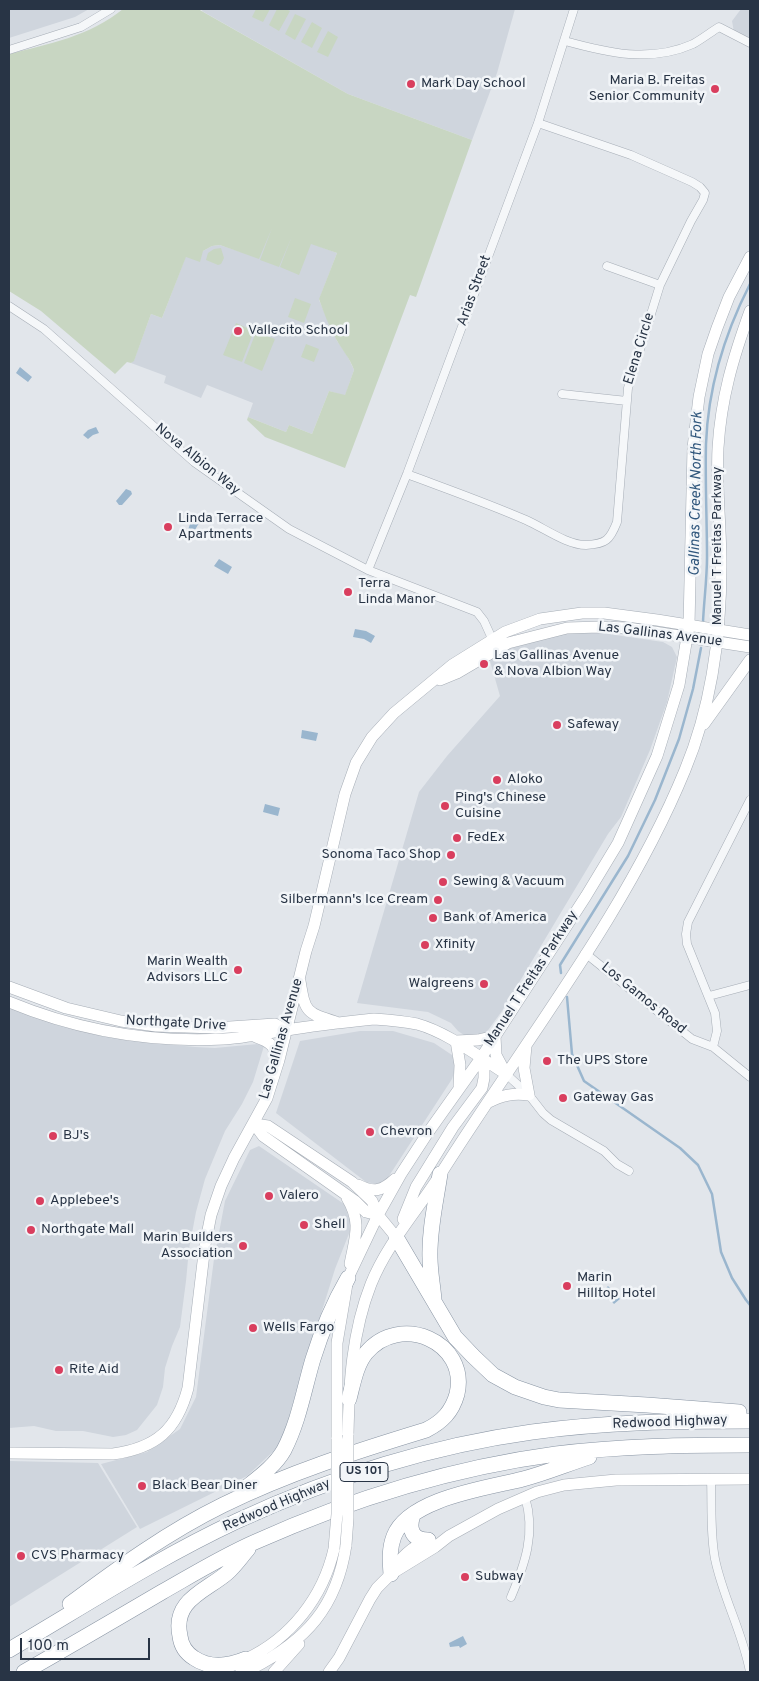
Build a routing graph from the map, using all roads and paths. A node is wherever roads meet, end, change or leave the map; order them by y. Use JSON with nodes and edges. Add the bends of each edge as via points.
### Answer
{"nodes":[{"id":1,"x":111,"y":9,"type":"edge"},
{"id":2,"x":574,"y":9,"type":"edge"},
{"id":3,"x":565,"y":40,"type":"junction"},
{"id":4,"x":750,"y":43,"type":"edge"},
{"id":5,"x":9,"y":50,"type":"edge"},
{"id":6,"x":538,"y":123,"type":"junction"},
{"id":7,"x":750,"y":257,"type":"edge"},
{"id":8,"x":607,"y":266,"type":"dead end"},
{"id":9,"x":660,"y":284,"type":"junction"},
{"id":10,"x":9,"y":306,"type":"edge"},
{"id":11,"x":750,"y":311,"type":"edge"},
{"id":12,"x":562,"y":394,"type":"dead end"},
{"id":13,"x":627,"y":401,"type":"junction"},
{"id":14,"x":407,"y":474,"type":"junction"},
{"id":15,"x":368,"y":570,"type":"junction"},
{"id":16,"x":582,"y":612,"type":"junction"},
{"id":17,"x":583,"y":626,"type":"junction"},
{"id":18,"x":703,"y":634,"type":"junction"},
{"id":19,"x":750,"y":635,"type":"edge"},
{"id":20,"x":495,"y":644,"type":"junction"},
{"id":21,"x":750,"y":647,"type":"edge"},
{"id":22,"x":750,"y":660,"type":"edge"},
{"id":23,"x":699,"y":732,"type":"junction"},
{"id":24,"x":750,"y":800,"type":"edge"},
{"id":25,"x":585,"y":953,"type":"junction"},
{"id":26,"x":299,"y":978,"type":"junction"},
{"id":27,"x":750,"y":985,"type":"edge"},
{"id":28,"x":9,"y":987,"type":"edge"},
{"id":29,"x":709,"y":996,"type":"junction"},
{"id":30,"x":9,"y":1002,"type":"edge"},
{"id":31,"x":121,"y":1022,"type":"junction"},
{"id":32,"x":340,"y":1023,"type":"junction"},
{"id":33,"x":286,"y":1030,"type":"junction"},
{"id":34,"x":117,"y":1034,"type":"junction"},
{"id":35,"x":254,"y":1036,"type":"junction"},
{"id":36,"x":495,"y":1036,"type":"junction"},
{"id":37,"x":456,"y":1041,"type":"junction"},
{"id":38,"x":526,"y":1043,"type":"junction"},
{"id":39,"x":713,"y":1047,"type":"junction"},
{"id":40,"x":481,"y":1058,"type":"junction"},
{"id":41,"x":279,"y":1060,"type":"junction"},
{"id":42,"x":506,"y":1074,"type":"junction"},
{"id":43,"x":750,"y":1077,"type":"edge"},
{"id":44,"x":459,"y":1089,"type":"junction"},
{"id":45,"x":529,"y":1095,"type":"junction"},
{"id":46,"x":486,"y":1104,"type":"junction"},
{"id":47,"x":254,"y":1124,"type":"junction"},
{"id":48,"x":628,"y":1171,"type":"dead end"},
{"id":49,"x":401,"y":1174,"type":"junction"},
{"id":50,"x":440,"y":1174,"type":"junction"},
{"id":51,"x":352,"y":1182,"type":"junction"},
{"id":52,"x":345,"y":1194,"type":"junction"},
{"id":53,"x":378,"y":1215,"type":"junction"},
{"id":54,"x":396,"y":1237,"type":"junction"},
{"id":55,"x":348,"y":1278,"type":"junction"},
{"id":56,"x":434,"y":1302,"type":"junction"},
{"id":57,"x":349,"y":1399,"type":"junction"},
{"id":58,"x":750,"y":1414,"type":"edge"},
{"id":59,"x":750,"y":1421,"type":"edge"},
{"id":60,"x":343,"y":1437,"type":"junction"},
{"id":61,"x":750,"y":1445,"type":"edge"},
{"id":62,"x":612,"y":1449,"type":"junction"},
{"id":63,"x":9,"y":1454,"type":"edge"},
{"id":64,"x":711,"y":1479,"type":"junction"},
{"id":65,"x":750,"y":1479,"type":"edge"},
{"id":66,"x":525,"y":1497,"type":"junction"},
{"id":67,"x":224,"y":1504,"type":"junction"},
{"id":68,"x":413,"y":1515,"type":"junction"},
{"id":69,"x":449,"y":1536,"type":"junction"},
{"id":70,"x":428,"y":1540,"type":"junction"},
{"id":71,"x":253,"y":1543,"type":"junction"},
{"id":72,"x":391,"y":1574,"type":"junction"},
{"id":73,"x":511,"y":1597,"type":"dead end"},
{"id":74,"x":310,"y":1628,"type":"junction"},
{"id":75,"x":11,"y":1648,"type":"edge"},
{"id":76,"x":248,"y":1668,"type":"edge"},
{"id":77,"x":24,"y":1672,"type":"edge"},
{"id":78,"x":274,"y":1672,"type":"edge"},
{"id":79,"x":329,"y":1672,"type":"edge"},
{"id":80,"x":750,"y":1672,"type":"edge"}],
"edges":[{"from":1,"to":5,"type":"street","via":[[82,27]]},
{"from":2,"to":3,"type":"street","name":"Arias Street"},
{"from":3,"to":4,"type":"street","via":[[608,53],[653,54],[676,51],[719,27]]},
{"from":3,"to":6,"type":"street","name":"Arias Street"},
{"from":6,"to":9,"type":"street","name":"Elena Circle","via":[[630,155],[703,189],[703,200]]},
{"from":6,"to":14,"type":"street","name":"Arias Street"},
{"from":7,"to":18,"type":"main road","name":"Manuel T Freitas Parkway","via":[[717,328],[699,396],[693,448]]},
{"from":8,"to":9,"type":"street"},
{"from":9,"to":13,"type":"street","name":"Elena Circle","via":[[628,388]]},
{"from":10,"to":15,"type":"street","name":"Nova Albion Way","via":[[44,329],[194,462],[289,529]]},
{"from":11,"to":18,"type":"main road","name":"Manuel T Freitas Parkway","via":[[723,402],[718,450],[721,564]]},
{"from":12,"to":13,"type":"street"},
{"from":13,"to":14,"type":"street","name":"Elena Circle","via":[[617,522],[611,537],[602,543],[573,543],[526,520]]},
{"from":14,"to":15,"type":"street","name":"Arias Street"},
{"from":15,"to":20,"type":"street","name":"Nova Albion Way","via":[[477,612]]},
{"from":16,"to":17,"type":"main road"},
{"from":16,"to":18,"type":"main road","name":"Las Gallinas Avenue","via":[[624,615]]},
{"from":16,"to":20,"type":"main road","name":"Las Gallinas Avenue","via":[[540,619],[505,632]]},
{"from":17,"to":18,"type":"main road","name":"Las Gallinas Avenue"},
{"from":17,"to":20,"type":"main road","name":"Las Gallinas Avenue"},
{"from":18,"to":19,"type":"main road","name":"Las Gallinas Avenue"},
{"from":18,"to":21,"type":"main road","name":"Las Gallinas Avenue"},
{"from":18,"to":23,"type":"main road","name":"Manuel T Freitas Parkway","via":[[713,676]]},
{"from":18,"to":36,"type":"main road","name":"Manuel T Freitas Parkway","via":[[679,685],[641,795],[618,843]]},
{"from":20,"to":26,"type":"main road","name":"Las Gallinas Avenue","via":[[457,673],[432,682],[394,713],[372,737],[356,763]]},
{"from":22,"to":23,"type":"main road"},
{"from":23,"to":25,"type":"main road","name":"Manuel T Freitas Parkway","via":[[648,850]]},
{"from":24,"to":29,"type":"street","via":[[688,922],[687,944]]},
{"from":25,"to":38,"type":"main road","name":"Manuel T Freitas Parkway"},
{"from":25,"to":39,"type":"street","name":"Los Gamos Road","via":[[692,1039]]},
{"from":26,"to":32,"type":"main road","via":[[308,1010]]},
{"from":26,"to":33,"type":"main road","name":"Las Gallinas Avenue"},
{"from":27,"to":29,"type":"street"},
{"from":28,"to":31,"type":"main road","name":"Northgate Drive","via":[[66,1008]]},
{"from":29,"to":39,"type":"street","via":[[715,1013]]},
{"from":30,"to":34,"type":"main road","name":"Northgate Drive","via":[[62,1021]]},
{"from":31,"to":33,"type":"main road","name":"Northgate Drive","via":[[215,1028],[275,1024]]},
{"from":31,"to":34,"type":"main road"},
{"from":32,"to":33,"type":"main road","name":"Northgate Drive"},
{"from":32,"to":37,"type":"main road","name":"Northgate Drive","via":[[392,1020],[419,1025]]},
{"from":33,"to":35,"type":"main road","name":"Northgate Drive"},
{"from":33,"to":41,"type":"main road","name":"Las Gallinas Avenue"},
{"from":34,"to":35,"type":"main road","name":"Northgate Drive","via":[[202,1040]]},
{"from":35,"to":41,"type":"main road","via":[[269,1042]]},
{"from":36,"to":37,"type":"main road"},
{"from":36,"to":40,"type":"main road","name":"Manuel T Freitas Parkway"},
{"from":36,"to":42,"type":"main road","via":[[496,1055]]},
{"from":37,"to":40,"type":"main road","name":"Northgate Drive"},
{"from":37,"to":44,"type":"main road"},
{"from":38,"to":42,"type":"main road","name":"Manuel T Freitas Parkway"},
{"from":38,"to":45,"type":"main road","via":[[524,1068]]},
{"from":39,"to":43,"type":"street","name":"Los Gamos Road"},
{"from":40,"to":42,"type":"main road","name":"Northgate Drive"},
{"from":40,"to":44,"type":"main road","name":"Manuel T Freitas Parkway"},
{"from":40,"to":54,"type":"main road","via":[[484,1068],[482,1088],[416,1187]]},
{"from":41,"to":47,"type":"main road","name":"Las Gallinas Avenue","via":[[267,1098]]},
{"from":42,"to":45,"type":"street","name":"Northgate Drive"},
{"from":42,"to":46,"type":"main road","name":"Manuel T Freitas Parkway"},
{"from":44,"to":49,"type":"main road","name":"Manuel T Freitas Parkway"},
{"from":45,"to":46,"type":"main road","via":[[508,1094]]},
{"from":45,"to":48,"type":"street","name":"Northgate Drive","via":[[551,1120],[604,1151]]},
{"from":46,"to":50,"type":"main road","name":"Manuel T Freitas Parkway"},
{"from":47,"to":51,"type":"main road","via":[[268,1126]]},
{"from":47,"to":52,"type":"main road","via":[[262,1136]]},
{"from":47,"to":63,"type":"main road","name":"Las Gallinas Avenue","via":[[224,1179],[211,1215],[188,1388],[183,1407],[172,1424],[158,1438],[128,1452]]},
{"from":49,"to":51,"type":"main road","via":[[386,1187],[376,1190]]},
{"from":49,"to":53,"type":"main road","name":"Manuel T Freitas Parkway"},
{"from":50,"to":54,"type":"main road","name":"Manuel T Freitas Parkway"},
{"from":50,"to":56,"type":"highway","via":[[430,1252]]},
{"from":51,"to":53,"type":"main road","via":[[372,1201]]},
{"from":52,"to":53,"type":"main road","via":[[366,1212]]},
{"from":52,"to":55,"type":"main road","via":[[357,1221]]},
{"from":53,"to":54,"type":"main road"},
{"from":53,"to":55,"type":"main road","name":"Manuel T Freitas Parkway"},
{"from":54,"to":56,"type":"highway"},
{"from":54,"to":57,"type":"main road","name":"Manuel T Freitas Parkway","via":[[372,1282],[364,1305],[353,1352]]},
{"from":55,"to":60,"type":"main road","name":"Manuel T Freitas Parkway","via":[[337,1343]]},
{"from":55,"to":67,"type":"highway","via":[[331,1309],[313,1358],[296,1422],[283,1451],[265,1473]]},
{"from":56,"to":58,"type":"highway","via":[[447,1326],[473,1356],[493,1374],[523,1390],[559,1400]]},
{"from":57,"to":60,"type":"main road","name":"Manuel T Freitas Parkway"},
{"from":57,"to":67,"type":"highway","via":[[366,1353],[396,1334],[415,1334],[437,1342],[457,1370],[459,1386],[454,1405],[435,1426],[328,1460]]},
{"from":59,"to":75,"type":"highway","name":"Redwood Highway","number":"US 101","via":[[644,1422],[534,1432],[472,1442],[391,1463],[304,1492],[221,1529]]},
{"from":60,"to":74,"type":"main road","name":"Manuel T Freitas Parkway","bridge":true,"via":[[348,1518],[346,1545],[336,1588]]},
{"from":60,"to":76,"type":"main road","name":"Manuel T Freitas Parkway","bridge":true,"via":[[334,1549],[329,1568],[301,1617]]},
{"from":61,"to":62,"type":"highway","name":"Redwood Highway","number":"US 101"},
{"from":62,"to":68,"type":"highway","via":[[525,1478],[435,1502]]},
{"from":62,"to":71,"type":"highway","name":"Redwood Highway","number":"US 101","via":[[523,1459],[436,1478],[348,1504]]},
{"from":64,"to":65,"type":"main road"},
{"from":64,"to":66,"type":"main road","via":[[616,1480],[564,1485]]},
{"from":64,"to":80,"type":"street","via":[[715,1559]]},
{"from":66,"to":69,"type":"main road","via":[[498,1508]]},
{"from":66,"to":73,"type":"street","via":[[530,1528],[524,1565]]},
{"from":67,"to":75,"type":"highway","via":[[186,1524],[116,1570]]},
{"from":68,"to":70,"type":"highway","via":[[413,1533],[419,1539]]},
{"from":68,"to":72,"type":"highway","via":[[394,1535],[389,1554]]},
{"from":69,"to":70,"type":"main road"},
{"from":69,"to":72,"type":"main road"},
{"from":70,"to":72,"type":"main road","via":[[397,1562]]},
{"from":71,"to":76,"type":"highway","via":[[228,1572],[190,1599],[183,1609],[179,1625],[184,1648],[198,1660],[207,1664]]},
{"from":71,"to":77,"type":"highway","name":"Redwood Highway","number":"US 101"},
{"from":72,"to":79,"type":"main road","via":[[370,1599]]},
{"from":74,"to":76,"type":"main road","name":"Manuel T Freitas Parkway","via":[[279,1653]]},
{"from":74,"to":78,"type":"main road"}]}
